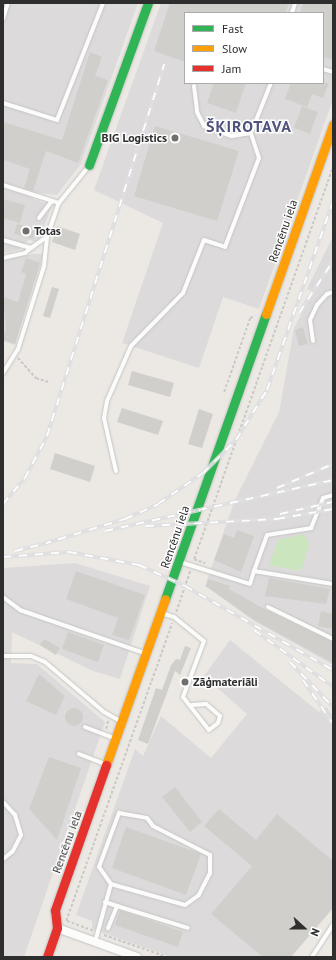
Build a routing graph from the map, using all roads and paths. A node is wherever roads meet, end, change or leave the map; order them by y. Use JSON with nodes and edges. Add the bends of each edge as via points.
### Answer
{"nodes":[{"id":1,"x":8,"y":3,"type":"edge"},
{"id":2,"x":103,"y":3,"type":"edge"},
{"id":3,"x":148,"y":3,"type":"edge"},
{"id":4,"x":3,"y":19,"type":"edge"},
{"id":5,"x":271,"y":84,"type":"edge"},
{"id":6,"x":194,"y":86,"type":"dead end"},
{"id":7,"x":3,"y":103,"type":"edge"},
{"id":8,"x":333,"y":125,"type":"edge"},
{"id":9,"x":251,"y":133,"type":"junction"},
{"id":10,"x":89,"y":165,"type":"joint"},
{"id":11,"x":333,"y":167,"type":"edge"},
{"id":12,"x":3,"y":185,"type":"edge"},
{"id":13,"x":52,"y":201,"type":"junction"},
{"id":14,"x":58,"y":203,"type":"junction"},
{"id":15,"x":39,"y":218,"type":"dead end"},
{"id":16,"x":47,"y":237,"type":"junction"},
{"id":17,"x":3,"y":240,"type":"edge"},
{"id":18,"x":31,"y":248,"type":"junction"},
{"id":19,"x":3,"y":258,"type":"edge"},
{"id":20,"x":333,"y":292,"type":"edge"},
{"id":21,"x":313,"y":341,"type":"dead end"},
{"id":22,"x":16,"y":355,"type":"junction"},
{"id":23,"x":3,"y":373,"type":"edge"},
{"id":24,"x":48,"y":382,"type":"dead end"},
{"id":25,"x":116,"y":471,"type":"dead end"},
{"id":26,"x":333,"y":495,"type":"edge"},
{"id":27,"x":178,"y":562,"type":"junction"},
{"id":28,"x":192,"y":566,"type":"junction"},
{"id":29,"x":254,"y":571,"type":"junction"},
{"id":30,"x":333,"y":584,"type":"edge"},
{"id":31,"x":3,"y":597,"type":"edge"},
{"id":32,"x":268,"y":607,"type":"dead end"},
{"id":33,"x":160,"y":612,"type":"junction"},
{"id":34,"x":174,"y":617,"type":"junction"},
{"id":35,"x":333,"y":639,"type":"edge"},
{"id":36,"x":146,"y":654,"type":"junction"},
{"id":37,"x":3,"y":656,"type":"edge"},
{"id":38,"x":192,"y":705,"type":"junction"},
{"id":39,"x":122,"y":723,"type":"junction"},
{"id":40,"x":85,"y":727,"type":"dead end"},
{"id":41,"x":116,"y":739,"type":"junction"},
{"id":42,"x":79,"y":754,"type":"dead end"},
{"id":43,"x":107,"y":764,"type":"junction"},
{"id":44,"x":3,"y":802,"type":"edge"},
{"id":45,"x":3,"y":859,"type":"edge"},
{"id":46,"x":111,"y":884,"type":"junction"},
{"id":47,"x":105,"y":902,"type":"junction"},
{"id":48,"x":116,"y":906,"type":"junction"},
{"id":49,"x":333,"y":925,"type":"edge"},
{"id":50,"x":57,"y":928,"type":"junction"},
{"id":51,"x":108,"y":928,"type":"dead end"},
{"id":52,"x":188,"y":928,"type":"dead end"},
{"id":53,"x":97,"y":932,"type":"junction"},
{"id":54,"x":95,"y":942,"type":"junction"},
{"id":55,"x":47,"y":957,"type":"edge"},
{"id":56,"x":138,"y":957,"type":"edge"},
{"id":57,"x":167,"y":957,"type":"edge"},
{"id":58,"x":312,"y":957,"type":"edge"}],
"edges":[{"from":1,"to":4,"type":"lane"},
{"from":2,"to":7,"type":"lane","via":[[57,120]]},
{"from":3,"to":10,"type":"street"},
{"from":5,"to":9,"type":"lane"},
{"from":6,"to":9,"type":"lane","via":[[197,112],[204,126],[232,136]]},
{"from":8,"to":27,"type":"street","name":"Rencēnu iela"},
{"from":9,"to":25,"type":"lane","via":[[259,158],[225,247],[204,240],[183,293],[131,346],[107,401],[104,418]]},
{"from":10,"to":14,"type":"lane"},
{"from":11,"to":28,"type":"path"},
{"from":12,"to":13,"type":"lane"},
{"from":13,"to":14,"type":"lane"},
{"from":13,"to":15,"type":"lane"},
{"from":14,"to":16,"type":"lane"},
{"from":16,"to":18,"type":"lane"},
{"from":16,"to":22,"type":"lane","via":[[44,266]]},
{"from":17,"to":18,"type":"lane"},
{"from":18,"to":19,"type":"lane","via":[[25,254]]},
{"from":20,"to":21,"type":"lane","via":[[327,294],[317,305],[310,320]]},
{"from":22,"to":23,"type":"lane"},
{"from":22,"to":24,"type":"path","via":[[36,378]]},
{"from":26,"to":29,"type":"lane","via":[[323,498],[311,528],[266,534]]},
{"from":27,"to":28,"type":"lane"},
{"from":27,"to":33,"type":"street","name":"Rencēnu iela"},
{"from":28,"to":29,"type":"lane","via":[[250,584]]},
{"from":28,"to":34,"type":"path"},
{"from":29,"to":30,"type":"lane"},
{"from":31,"to":36,"type":"lane","via":[[20,610]]},
{"from":32,"to":35,"type":"lane"},
{"from":33,"to":34,"type":"lane"},
{"from":33,"to":36,"type":"street","name":"Rencēnu iela"},
{"from":34,"to":38,"type":"lane","via":[[204,641],[183,697]]},
{"from":34,"to":53,"type":"path","via":[[66,921]]},
{"from":36,"to":39,"type":"street","name":"Rencēnu iela"},
{"from":37,"to":39,"type":"lane","via":[[31,656],[45,662],[104,712]]},
{"from":38,"to":38,"type":"lane","via":[[192,713],[209,730],[218,723],[220,716],[206,704]]},
{"from":39,"to":41,"type":"street","name":"Rencēnu iela"},
{"from":40,"to":41,"type":"lane"},
{"from":41,"to":43,"type":"street","name":"Rencēnu iela"},
{"from":42,"to":43,"type":"lane"},
{"from":43,"to":50,"type":"street","name":"Rencēnu iela","via":[[55,910]]},
{"from":44,"to":45,"type":"lane","via":[[16,815],[21,835],[13,851]]},
{"from":46,"to":46,"type":"lane","via":[[99,867],[119,813],[147,818],[153,826],[210,855],[210,873],[199,895],[185,905]]},
{"from":46,"to":47,"type":"lane"},
{"from":47,"to":48,"type":"lane"},
{"from":47,"to":53,"type":"lane"},
{"from":48,"to":51,"type":"lane"},
{"from":48,"to":52,"type":"lane"},
{"from":49,"to":58,"type":"lane"},
{"from":50,"to":54,"type":"street"},
{"from":50,"to":55,"type":"street","name":"Rencēnu iela"},
{"from":53,"to":54,"type":"lane"},
{"from":53,"to":57,"type":"path"},
{"from":54,"to":56,"type":"street"}]}
